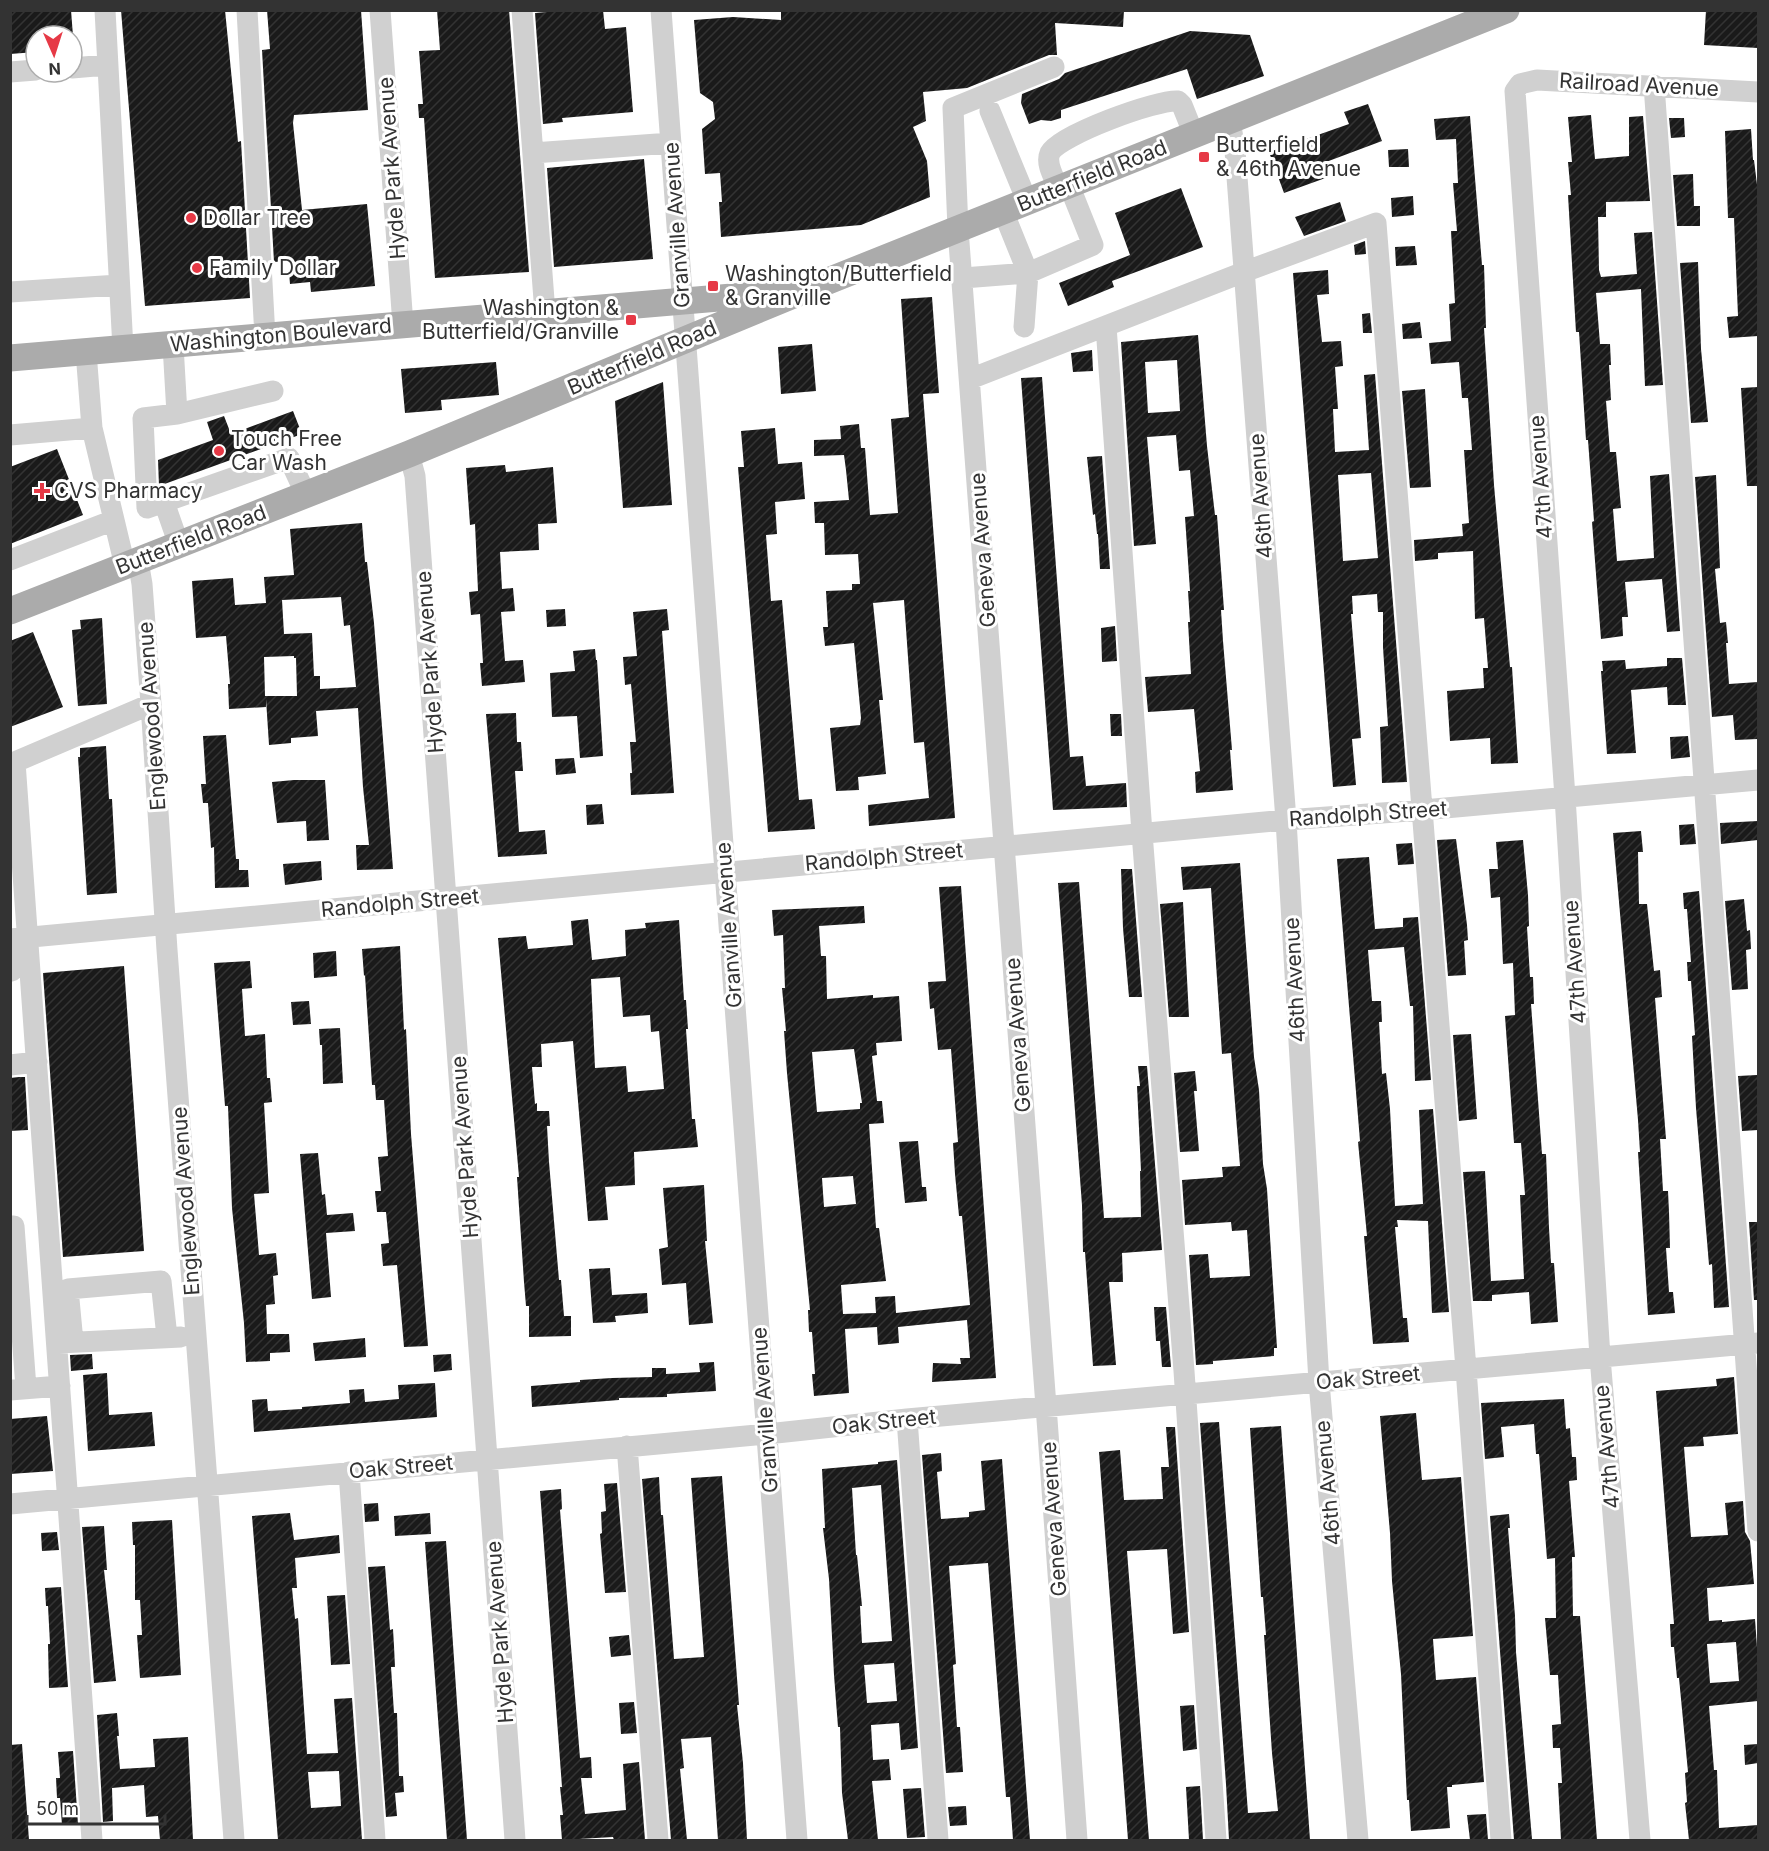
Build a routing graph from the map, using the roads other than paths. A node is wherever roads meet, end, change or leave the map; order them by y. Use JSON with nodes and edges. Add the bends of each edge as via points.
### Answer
{"nodes":[{"id":1,"x":105,"y":10,"type":"edge"},
{"id":2,"x":247,"y":10,"type":"edge"},
{"id":3,"x":380,"y":10,"type":"edge"},
{"id":4,"x":522,"y":10,"type":"edge"},
{"id":5,"x":661,"y":10,"type":"edge"},
{"id":6,"x":1506,"y":10,"type":"edge"},
{"id":7,"x":107,"y":65,"type":"junction"},
{"id":8,"x":84,"y":67,"type":"edge"},
{"id":9,"x":1054,"y":68,"type":"dead end"},
{"id":10,"x":1520,"y":84,"type":"joint"},
{"id":11,"x":1654,"y":86,"type":"junction"},
{"id":12,"x":1758,"y":92,"type":"edge"},
{"id":13,"x":990,"y":111,"type":"dead end"},
{"id":14,"x":1230,"y":120,"type":"junction"},
{"id":15,"x":1194,"y":135,"type":"junction"},
{"id":16,"x":671,"y":143,"type":"junction"},
{"id":17,"x":533,"y":153,"type":"junction"},
{"id":18,"x":1064,"y":187,"type":"junction"},
{"id":19,"x":1015,"y":206,"type":"junction"},
{"id":20,"x":958,"y":229,"type":"junction"},
{"id":21,"x":1244,"y":272,"type":"junction"},
{"id":22,"x":1028,"y":273,"type":"junction"},
{"id":23,"x":963,"y":278,"type":"junction"},
{"id":24,"x":119,"y":285,"type":"junction"},
{"id":25,"x":803,"y":291,"type":"junction"},
{"id":26,"x":10,"y":292,"type":"edge"},
{"id":27,"x":683,"y":301,"type":"junction"},
{"id":28,"x":545,"y":313,"type":"junction"},
{"id":29,"x":403,"y":325,"type":"junction"},
{"id":30,"x":1106,"y":326,"type":"junction"},
{"id":31,"x":1024,"y":327,"type":"dead end"},
{"id":32,"x":265,"y":337,"type":"junction"},
{"id":33,"x":686,"y":340,"type":"junction"},
{"id":34,"x":173,"y":345,"type":"junction"},
{"id":35,"x":123,"y":349,"type":"junction"},
{"id":36,"x":86,"y":352,"type":"junction"},
{"id":37,"x":10,"y":358,"type":"edge"},
{"id":38,"x":970,"y":379,"type":"junction"},
{"id":39,"x":273,"y":391,"type":"dead end"},
{"id":40,"x":177,"y":414,"type":"junction"},
{"id":41,"x":92,"y":428,"type":"junction"},
{"id":42,"x":10,"y":435,"type":"edge"},
{"id":43,"x":409,"y":454,"type":"junction"},
{"id":44,"x":306,"y":495,"type":"junction"},
{"id":45,"x":164,"y":502,"type":"junction"},
{"id":46,"x":114,"y":520,"type":"junction"},
{"id":47,"x":179,"y":545,"type":"junction"},
{"id":48,"x":10,"y":560,"type":"edge"},
{"id":49,"x":132,"y":564,"type":"junction"},
{"id":50,"x":10,"y":610,"type":"edge"},
{"id":51,"x":152,"y":704,"type":"junction"},
{"id":52,"x":1758,"y":780,"type":"edge"},
{"id":53,"x":1704,"y":785,"type":"junction"},
{"id":54,"x":14,"y":787,"type":"edge"},
{"id":55,"x":1565,"y":797,"type":"junction"},
{"id":56,"x":1423,"y":810,"type":"junction"},
{"id":57,"x":1286,"y":819,"type":"junction"},
{"id":58,"x":1142,"y":833,"type":"junction"},
{"id":59,"x":1004,"y":846,"type":"junction"},
{"id":60,"x":725,"y":872,"type":"junction"},
{"id":61,"x":17,"y":891,"type":"edge"},
{"id":62,"x":447,"y":898,"type":"junction"},
{"id":63,"x":167,"y":925,"type":"junction"},
{"id":64,"x":16,"y":940,"type":"edge"},
{"id":65,"x":10,"y":971,"type":"edge"},
{"id":66,"x":37,"y":1062,"type":"junction"},
{"id":67,"x":10,"y":1065,"type":"edge"},
{"id":68,"x":10,"y":1226,"type":"edge"},
{"id":69,"x":196,"y":1336,"type":"junction"},
{"id":70,"x":167,"y":1337,"type":"junction"},
{"id":71,"x":65,"y":1343,"type":"junction"},
{"id":72,"x":1752,"y":1343,"type":"edge"},
{"id":73,"x":1600,"y":1357,"type":"junction"},
{"id":74,"x":1466,"y":1369,"type":"junction"},
{"id":75,"x":1319,"y":1382,"type":"junction"},
{"id":76,"x":60,"y":1386,"type":"junction"},
{"id":77,"x":18,"y":1389,"type":"edge"},
{"id":78,"x":1185,"y":1395,"type":"junction"},
{"id":79,"x":1046,"y":1408,"type":"junction"},
{"id":80,"x":907,"y":1419,"type":"junction"},
{"id":81,"x":767,"y":1434,"type":"junction"},
{"id":82,"x":627,"y":1446,"type":"junction"},
{"id":83,"x":488,"y":1460,"type":"junction"},
{"id":84,"x":349,"y":1472,"type":"junction"},
{"id":85,"x":209,"y":1486,"type":"junction"},
{"id":86,"x":68,"y":1498,"type":"junction"},
{"id":87,"x":10,"y":1504,"type":"edge"},
{"id":88,"x":1758,"y":1531,"type":"edge"},
{"id":89,"x":92,"y":1840,"type":"edge"},
{"id":90,"x":234,"y":1840,"type":"edge"},
{"id":91,"x":375,"y":1840,"type":"edge"},
{"id":92,"x":515,"y":1840,"type":"edge"},
{"id":93,"x":658,"y":1840,"type":"edge"},
{"id":94,"x":797,"y":1840,"type":"edge"},
{"id":95,"x":938,"y":1840,"type":"edge"},
{"id":96,"x":1077,"y":1840,"type":"edge"},
{"id":97,"x":1216,"y":1840,"type":"edge"},
{"id":98,"x":1358,"y":1840,"type":"edge"},
{"id":99,"x":1501,"y":1840,"type":"edge"},
{"id":100,"x":1640,"y":1840,"type":"edge"}],
"edges":[{"from":1,"to":7,"type":"street"},
{"from":2,"to":32,"type":"street"},
{"from":3,"to":29,"type":"street","name":"Hyde Park Avenue"},
{"from":4,"to":17,"type":"street"},
{"from":5,"to":16,"type":"street","name":"Granville Avenue"},
{"from":6,"to":14,"type":"main road","name":"Butterfield Road"},
{"from":7,"to":8,"type":"street"},
{"from":7,"to":24,"type":"street"},
{"from":9,"to":20,"type":"street","name":"Geneva Avenue","via":[[953,108]]},
{"from":10,"to":11,"type":"street","name":"Railroad Avenue","via":[[1537,80]]},
{"from":10,"to":55,"type":"street","name":"47th Avenue","via":[[1515,91],[1515,103]]},
{"from":11,"to":12,"type":"street","name":"Railroad Avenue"},
{"from":11,"to":53,"type":"street"},
{"from":13,"to":19,"type":"street"},
{"from":14,"to":15,"type":"main road","name":"Butterfield Road"},
{"from":14,"to":21,"type":"street","name":"46th Avenue"},
{"from":15,"to":18,"type":"main road","name":"Butterfield Road"},
{"from":15,"to":18,"type":"street","via":[[1178,102],[1162,102],[1114,118],[1059,142],[1052,150],[1049,163]]},
{"from":16,"to":17,"type":"street"},
{"from":16,"to":27,"type":"street","name":"Granville Avenue"},
{"from":17,"to":28,"type":"street"},
{"from":18,"to":19,"type":"main road","name":"Butterfield Road"},
{"from":18,"to":22,"type":"street","via":[[1094,246]]},
{"from":19,"to":20,"type":"main road","name":"Butterfield Road"},
{"from":19,"to":22,"type":"street"},
{"from":20,"to":23,"type":"street","name":"Geneva Avenue"},
{"from":20,"to":25,"type":"main road","name":"Butterfield Road"},
{"from":21,"to":30,"type":"street"},
{"from":21,"to":56,"type":"street","via":[[1376,223]]},
{"from":21,"to":57,"type":"street","name":"46th Avenue"},
{"from":22,"to":23,"type":"street"},
{"from":22,"to":31,"type":"street"},
{"from":23,"to":38,"type":"street","name":"Geneva Avenue"},
{"from":24,"to":26,"type":"street"},
{"from":24,"to":35,"type":"street"},
{"from":25,"to":27,"type":"main road","name":"Washington Boulevard"},
{"from":25,"to":33,"type":"main road","name":"Butterfield Road"},
{"from":27,"to":28,"type":"main road","name":"Washington Boulevard"},
{"from":27,"to":33,"type":"street","name":"Granville Avenue"},
{"from":28,"to":29,"type":"main road","name":"Washington Boulevard"},
{"from":29,"to":32,"type":"main road","name":"Washington Boulevard"},
{"from":30,"to":38,"type":"street"},
{"from":30,"to":58,"type":"street"},
{"from":32,"to":34,"type":"main road","name":"Washington Boulevard"},
{"from":33,"to":43,"type":"main road","name":"Butterfield Road"},
{"from":33,"to":60,"type":"street","name":"Granville Avenue"},
{"from":34,"to":35,"type":"main road","name":"Washington Boulevard"},
{"from":34,"to":40,"type":"street"},
{"from":35,"to":36,"type":"main road","name":"Washington Boulevard"},
{"from":36,"to":37,"type":"main road","name":"Washington Boulevard"},
{"from":36,"to":41,"type":"street","name":"Englewood Avenue"},
{"from":38,"to":59,"type":"street","name":"Geneva Avenue"},
{"from":39,"to":40,"type":"street"},
{"from":40,"to":45,"type":"street","via":[[143,418],[147,508]]},
{"from":41,"to":42,"type":"street"},
{"from":41,"to":46,"type":"street","name":"Englewood Avenue"},
{"from":43,"to":44,"type":"main road","name":"Butterfield Road"},
{"from":43,"to":62,"type":"street","name":"Hyde Park Avenue","via":[[416,476]]},
{"from":44,"to":45,"type":"street","via":[[289,458]]},
{"from":44,"to":47,"type":"main road","name":"Butterfield Road"},
{"from":45,"to":47,"type":"street"},
{"from":46,"to":48,"type":"street"},
{"from":46,"to":49,"type":"street","name":"Englewood Avenue"},
{"from":47,"to":49,"type":"main road","name":"Butterfield Road"},
{"from":49,"to":50,"type":"main road","name":"Butterfield Road"},
{"from":49,"to":51,"type":"street","name":"Englewood Avenue","via":[[142,584]]},
{"from":51,"to":54,"type":"street","via":[[15,762]]},
{"from":51,"to":63,"type":"street","name":"Englewood Avenue"},
{"from":52,"to":53,"type":"street","name":"Randolph Street"},
{"from":53,"to":55,"type":"street","name":"Randolph Street"},
{"from":53,"to":72,"type":"street"},
{"from":54,"to":61,"type":"street"},
{"from":55,"to":56,"type":"street","name":"Randolph Street"},
{"from":55,"to":73,"type":"street","name":"47th Avenue"},
{"from":56,"to":57,"type":"street","name":"Randolph Street"},
{"from":56,"to":74,"type":"street"},
{"from":57,"to":58,"type":"street","name":"Randolph Street"},
{"from":57,"to":75,"type":"street","name":"46th Avenue"},
{"from":58,"to":59,"type":"street","name":"Randolph Street"},
{"from":58,"to":78,"type":"street"},
{"from":59,"to":60,"type":"street","name":"Randolph Street"},
{"from":59,"to":79,"type":"street","name":"Geneva Avenue"},
{"from":60,"to":62,"type":"street","name":"Randolph Street"},
{"from":60,"to":81,"type":"street","name":"Granville Avenue"},
{"from":61,"to":64,"type":"street"},
{"from":62,"to":63,"type":"street","name":"Randolph Street"},
{"from":62,"to":83,"type":"street","name":"Hyde Park Avenue"},
{"from":63,"to":64,"type":"street","name":"Randolph Street"},
{"from":63,"to":69,"type":"street","name":"Englewood Avenue"},
{"from":64,"to":65,"type":"street"},
{"from":64,"to":66,"type":"street"},
{"from":66,"to":67,"type":"street"},
{"from":66,"to":71,"type":"street"},
{"from":68,"to":77,"type":"street","via":[[14,1226]]},
{"from":69,"to":70,"type":"street"},
{"from":69,"to":85,"type":"street","name":"Englewood Avenue"},
{"from":70,"to":71,"type":"street"},
{"from":70,"to":71,"type":"street","via":[[161,1281],[68,1288]]},
{"from":71,"to":76,"type":"street"},
{"from":72,"to":73,"type":"street","name":"Oak Street"},
{"from":72,"to":88,"type":"street"},
{"from":73,"to":74,"type":"street","name":"Oak Street"},
{"from":73,"to":100,"type":"street","name":"47th Avenue"},
{"from":74,"to":75,"type":"street","name":"Oak Street"},
{"from":74,"to":99,"type":"street"},
{"from":75,"to":78,"type":"street","name":"Oak Street"},
{"from":75,"to":98,"type":"street","name":"46th Avenue"},
{"from":76,"to":77,"type":"street"},
{"from":76,"to":86,"type":"street"},
{"from":78,"to":79,"type":"street","name":"Oak Street"},
{"from":78,"to":97,"type":"street"},
{"from":79,"to":80,"type":"street","name":"Oak Street"},
{"from":79,"to":96,"type":"street","name":"Geneva Avenue"},
{"from":80,"to":81,"type":"street","name":"Oak Street"},
{"from":80,"to":95,"type":"street"},
{"from":81,"to":82,"type":"street","name":"Oak Street"},
{"from":81,"to":94,"type":"street","name":"Granville Avenue"},
{"from":82,"to":83,"type":"street","name":"Oak Street"},
{"from":82,"to":93,"type":"street"},
{"from":83,"to":84,"type":"street","name":"Oak Street"},
{"from":83,"to":92,"type":"street","name":"Hyde Park Avenue"},
{"from":84,"to":85,"type":"street","name":"Oak Street"},
{"from":84,"to":91,"type":"street"},
{"from":85,"to":86,"type":"street","name":"Oak Street"},
{"from":85,"to":90,"type":"street","name":"Englewood Avenue"},
{"from":86,"to":87,"type":"street","name":"Oak Street"},
{"from":86,"to":89,"type":"street"}]}
